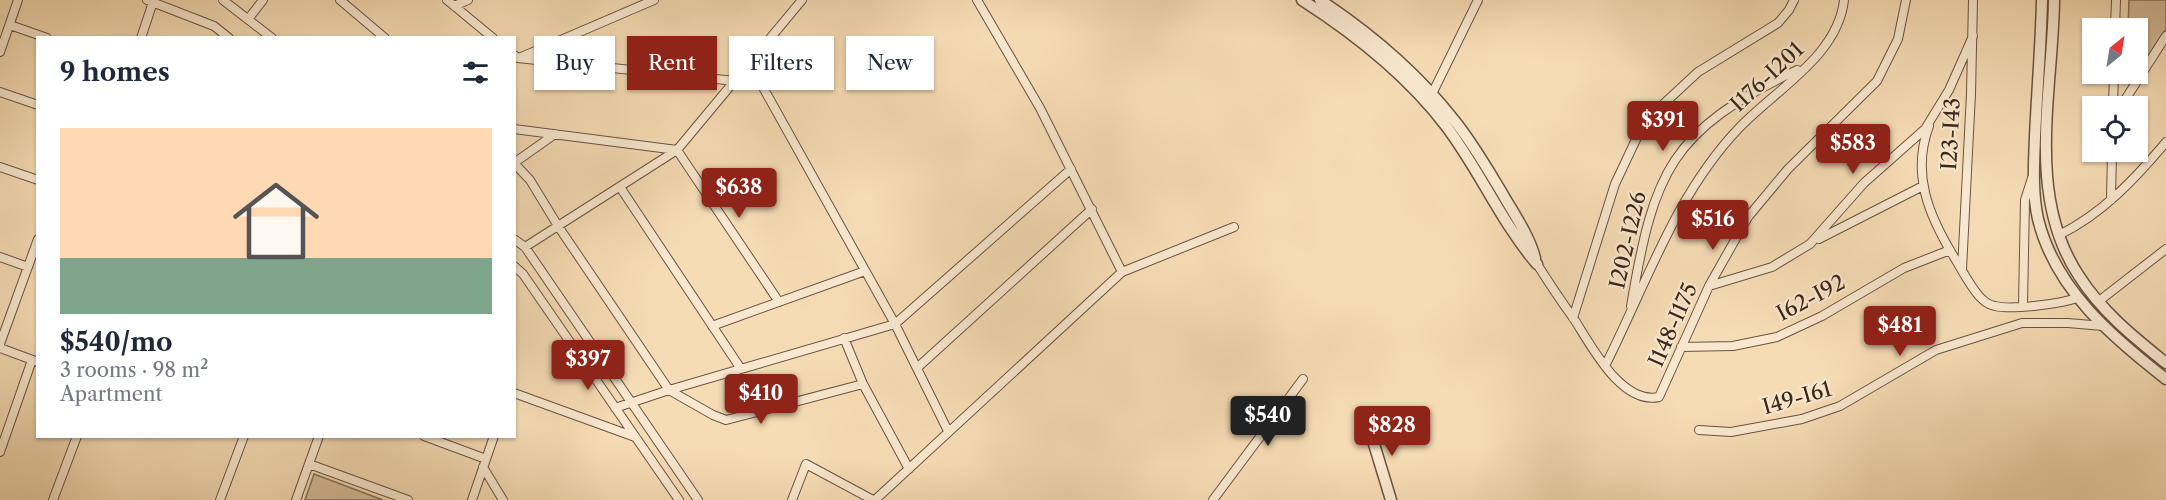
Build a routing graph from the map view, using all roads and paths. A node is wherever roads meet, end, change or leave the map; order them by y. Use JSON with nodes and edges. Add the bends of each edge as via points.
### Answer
{"nodes":[{"id":1,"x":18,"y":0,"type":"edge"},
{"id":2,"x":224,"y":0,"type":"edge"},
{"id":3,"x":263,"y":0,"type":"edge"},
{"id":4,"x":468,"y":0,"type":"edge"},
{"id":5,"x":654,"y":0,"type":"edge"},
{"id":6,"x":802,"y":0,"type":"edge"},
{"id":7,"x":977,"y":0,"type":"edge"},
{"id":8,"x":1302,"y":0,"type":"edge"},
{"id":9,"x":1320,"y":0,"type":"edge"},
{"id":10,"x":1478,"y":0,"type":"edge"},
{"id":11,"x":1794,"y":0,"type":"edge"},
{"id":12,"x":1844,"y":0,"type":"edge"},
{"id":13,"x":1906,"y":0,"type":"edge"},
{"id":14,"x":1973,"y":0,"type":"edge"},
{"id":15,"x":2042,"y":0,"type":"edge"},
{"id":16,"x":2054,"y":0,"type":"edge"},
{"id":17,"x":2116,"y":0,"type":"edge"},
{"id":18,"x":150,"y":1,"type":"edge"},
{"id":19,"x":345,"y":2,"type":"edge"},
{"id":20,"x":450,"y":3,"type":"edge"},
{"id":21,"x":249,"y":18,"type":"junction"},
{"id":22,"x":2115,"y":18,"type":"edge"},
{"id":23,"x":10,"y":25,"type":"junction"},
{"id":24,"x":214,"y":26,"type":"junction"},
{"id":25,"x":41,"y":36,"type":"edge"},
{"id":26,"x":141,"y":36,"type":"edge"},
{"id":27,"x":211,"y":36,"type":"edge"},
{"id":28,"x":226,"y":36,"type":"edge"},
{"id":29,"x":270,"y":36,"type":"edge"},
{"id":30,"x":383,"y":36,"type":"edge"},
{"id":31,"x":491,"y":36,"type":"edge"},
{"id":32,"x":773,"y":36,"type":"edge"},
{"id":33,"x":1972,"y":36,"type":"junction"},
{"id":34,"x":2166,"y":36,"type":"edge"},
{"id":35,"x":0,"y":52,"type":"edge"},
{"id":36,"x":516,"y":58,"type":"edge"},
{"id":37,"x":1806,"y":66,"type":"junction"},
{"id":38,"x":729,"y":80,"type":"edge"},
{"id":39,"x":729,"y":88,"type":"edge"},
{"id":40,"x":764,"y":90,"type":"edge"},
{"id":41,"x":0,"y":92,"type":"edge"},
{"id":42,"x":2127,"y":96,"type":"edge"},
{"id":43,"x":1428,"y":97,"type":"junction"},
{"id":44,"x":36,"y":104,"type":"edge"},
{"id":45,"x":1932,"y":120,"type":"junction"},
{"id":46,"x":516,"y":129,"type":"edge"},
{"id":47,"x":555,"y":135,"type":"junction"},
{"id":48,"x":2166,"y":142,"type":"edge"},
{"id":49,"x":676,"y":150,"type":"junction"},
{"id":50,"x":516,"y":162,"type":"edge"},
{"id":51,"x":2112,"y":162,"type":"edge"},
{"id":52,"x":516,"y":164,"type":"edge"},
{"id":53,"x":0,"y":167,"type":"edge"},
{"id":54,"x":1071,"y":169,"type":"junction"},
{"id":55,"x":2034,"y":171,"type":"junction"},
{"id":56,"x":36,"y":179,"type":"edge"},
{"id":57,"x":1923,"y":186,"type":"junction"},
{"id":58,"x":620,"y":187,"type":"junction"},
{"id":59,"x":2111,"y":200,"type":"junction"},
{"id":60,"x":1092,"y":210,"type":"junction"},
{"id":61,"x":558,"y":226,"type":"junction"},
{"id":62,"x":1234,"y":227,"type":"dead end"},
{"id":63,"x":2059,"y":236,"type":"junction"},
{"id":64,"x":516,"y":240,"type":"edge"},
{"id":65,"x":1810,"y":244,"type":"junction"},
{"id":66,"x":36,"y":245,"type":"edge"},
{"id":67,"x":525,"y":247,"type":"junction"},
{"id":68,"x":2166,"y":249,"type":"edge"},
{"id":69,"x":1950,"y":250,"type":"junction"},
{"id":70,"x":0,"y":257,"type":"edge"},
{"id":71,"x":1537,"y":264,"type":"joint"},
{"id":72,"x":28,"y":267,"type":"junction"},
{"id":73,"x":1962,"y":270,"type":"junction"},
{"id":74,"x":516,"y":271,"type":"edge"},
{"id":75,"x":865,"y":271,"type":"junction"},
{"id":76,"x":1122,"y":272,"type":"junction"},
{"id":77,"x":1709,"y":286,"type":"junction"},
{"id":78,"x":2088,"y":289,"type":"junction"},
{"id":79,"x":2077,"y":298,"type":"junction"},
{"id":80,"x":779,"y":302,"type":"junction"},
{"id":81,"x":2099,"y":302,"type":"junction"},
{"id":82,"x":2024,"y":305,"type":"junction"},
{"id":83,"x":1629,"y":316,"type":"junction"},
{"id":84,"x":1573,"y":318,"type":"junction"},
{"id":85,"x":895,"y":324,"type":"junction"},
{"id":86,"x":712,"y":326,"type":"junction"},
{"id":87,"x":2103,"y":326,"type":"junction"},
{"id":88,"x":844,"y":338,"type":"junction"},
{"id":89,"x":0,"y":346,"type":"edge"},
{"id":90,"x":1681,"y":347,"type":"junction"},
{"id":91,"x":2164,"y":358,"type":"edge"},
{"id":92,"x":35,"y":361,"type":"edge"},
{"id":93,"x":1605,"y":366,"type":"junction"},
{"id":94,"x":917,"y":368,"type":"junction"},
{"id":95,"x":741,"y":369,"type":"junction"},
{"id":96,"x":1303,"y":379,"type":"dead end"},
{"id":97,"x":2166,"y":380,"type":"edge"},
{"id":98,"x":863,"y":384,"type":"junction"},
{"id":99,"x":669,"y":390,"type":"junction"},
{"id":100,"x":516,"y":394,"type":"edge"},
{"id":101,"x":632,"y":401,"type":"junction"},
{"id":102,"x":615,"y":408,"type":"junction"},
{"id":103,"x":1367,"y":422,"type":"dead end"},
{"id":104,"x":1699,"y":430,"type":"dead end"},
{"id":105,"x":948,"y":431,"type":"junction"},
{"id":106,"x":3,"y":435,"type":"edge"},
{"id":107,"x":635,"y":437,"type":"junction"},
{"id":108,"x":76,"y":438,"type":"edge"},
{"id":109,"x":242,"y":438,"type":"edge"},
{"id":110,"x":318,"y":438,"type":"edge"},
{"id":111,"x":429,"y":438,"type":"edge"},
{"id":112,"x":493,"y":438,"type":"edge"},
{"id":113,"x":0,"y":452,"type":"edge"},
{"id":114,"x":485,"y":463,"type":"junction"},
{"id":115,"x":309,"y":464,"type":"junction"},
{"id":116,"x":909,"y":469,"type":"junction"},
{"id":117,"x":675,"y":497,"type":"edge"},
{"id":118,"x":53,"y":500,"type":"edge"},
{"id":119,"x":220,"y":500,"type":"edge"},
{"id":120,"x":297,"y":500,"type":"edge"},
{"id":121,"x":407,"y":500,"type":"edge"},
{"id":122,"x":472,"y":500,"type":"edge"},
{"id":123,"x":503,"y":500,"type":"edge"},
{"id":124,"x":698,"y":500,"type":"edge"},
{"id":125,"x":792,"y":500,"type":"edge"},
{"id":126,"x":874,"y":500,"type":"edge"},
{"id":127,"x":1213,"y":500,"type":"edge"},
{"id":128,"x":1391,"y":500,"type":"edge"}],
"edges":[{"from":1,"to":23,"type":"street"},
{"from":2,"to":21,"type":"street"},
{"from":3,"to":21,"type":"street"},
{"from":4,"to":20,"type":"street"},
{"from":5,"to":36,"type":"street"},
{"from":6,"to":32,"type":"street"},
{"from":7,"to":54,"type":"street"},
{"from":8,"to":43,"type":"street"},
{"from":9,"to":43,"type":"street","via":[[1382,47]]},
{"from":10,"to":43,"type":"street"},
{"from":11,"to":84,"type":"street","via":[[1778,23],[1698,72],[1640,131],[1615,184]]},
{"from":12,"to":37,"type":"street","name":"I176-I201","via":[[1833,35]]},
{"from":13,"to":77,"type":"street","name":"I148-I175","via":[[1898,39],[1877,81],[1762,198]]},
{"from":14,"to":33,"type":"street","name":"I23-I43"},
{"from":15,"to":55,"type":"street"},
{"from":16,"to":63,"type":"street","via":[[2047,167],[2048,198]]},
{"from":17,"to":22,"type":"street"},
{"from":18,"to":24,"type":"street"},
{"from":18,"to":26,"type":"street"},
{"from":19,"to":30,"type":"street"},
{"from":20,"to":31,"type":"street"},
{"from":21,"to":29,"type":"street"},
{"from":23,"to":25,"type":"street"},
{"from":23,"to":35,"type":"street"},
{"from":24,"to":27,"type":"street"},
{"from":24,"to":28,"type":"street"},
{"from":33,"to":45,"type":"street"},
{"from":33,"to":73,"type":"street","name":"I23-I43"},
{"from":34,"to":42,"type":"street"},
{"from":36,"to":38,"type":"street"},
{"from":37,"to":83,"type":"street","name":"I176-I201","via":[[1739,128],[1690,190]]},
{"from":37,"to":83,"type":"street","name":"I202-I226","via":[[1729,106],[1691,138],[1672,162],[1657,191],[1645,231]]},
{"from":39,"to":49,"type":"street"},
{"from":40,"to":75,"type":"street"},
{"from":41,"to":44,"type":"street"},
{"from":43,"to":71,"type":"street","via":[[1465,134],[1525,232]]},
{"from":45,"to":57,"type":"street","via":[[1923,147]]},
{"from":45,"to":65,"type":"street","via":[[1864,183]]},
{"from":46,"to":47,"type":"street"},
{"from":47,"to":49,"type":"street"},
{"from":47,"to":50,"type":"street"},
{"from":48,"to":59,"type":"street"},
{"from":49,"to":58,"type":"street"},
{"from":49,"to":80,"type":"street"},
{"from":51,"to":59,"type":"street"},
{"from":52,"to":61,"type":"street"},
{"from":53,"to":56,"type":"street"},
{"from":54,"to":60,"type":"street"},
{"from":54,"to":85,"type":"street"},
{"from":55,"to":79,"type":"street","via":[[2041,228]]},
{"from":55,"to":82,"type":"street","via":[[2025,200]]},
{"from":57,"to":65,"type":"street"},
{"from":57,"to":69,"type":"street","via":[[1931,214]]},
{"from":58,"to":61,"type":"street"},
{"from":58,"to":86,"type":"street"},
{"from":59,"to":63,"type":"street"},
{"from":60,"to":76,"type":"street"},
{"from":60,"to":94,"type":"street"},
{"from":61,"to":67,"type":"street"},
{"from":61,"to":99,"type":"street"},
{"from":62,"to":76,"type":"street"},
{"from":63,"to":78,"type":"street"},
{"from":64,"to":67,"type":"street"},
{"from":65,"to":77,"type":"street","via":[[1772,267]]},
{"from":66,"to":72,"type":"street"},
{"from":67,"to":101,"type":"street"},
{"from":68,"to":81,"type":"street"},
{"from":69,"to":73,"type":"street"},
{"from":69,"to":90,"type":"street","name":"I62-I92","via":[[1904,268],[1822,316],[1777,337],[1733,346]]},
{"from":70,"to":72,"type":"street"},
{"from":71,"to":84,"type":"street","name":"I148-I175"},
{"from":72,"to":89,"type":"street"},
{"from":73,"to":82,"type":"street","via":[[1986,302],[1998,307]]},
{"from":74,"to":102,"type":"street","via":[[523,273]]},
{"from":75,"to":80,"type":"street"},
{"from":75,"to":85,"type":"street"},
{"from":76,"to":105,"type":"street"},
{"from":77,"to":90,"type":"street","name":"I148-I175"},
{"from":78,"to":79,"type":"street"},
{"from":78,"to":81,"type":"street"},
{"from":79,"to":82,"type":"street"},
{"from":79,"to":87,"type":"street"},
{"from":80,"to":86,"type":"street"},
{"from":81,"to":91,"type":"street"},
{"from":83,"to":93,"type":"street","name":"I176-I201"},
{"from":84,"to":93,"type":"street","name":"I148-I175"},
{"from":85,"to":88,"type":"street"},
{"from":85,"to":94,"type":"street"},
{"from":86,"to":95,"type":"street"},
{"from":87,"to":97,"type":"street"},
{"from":87,"to":104,"type":"street","name":"I49-I61","via":[[2022,323],[1936,350],[1840,406],[1802,419],[1731,432]]},
{"from":88,"to":95,"type":"street"},
{"from":88,"to":98,"type":"street"},
{"from":89,"to":92,"type":"street"},
{"from":90,"to":93,"type":"street","name":"I148-I175","via":[[1657,398],[1632,391]]},
{"from":92,"to":106,"type":"street"},
{"from":94,"to":105,"type":"street"},
{"from":95,"to":99,"type":"street"},
{"from":96,"to":127,"type":"street"},
{"from":98,"to":99,"type":"street","via":[[726,420]]},
{"from":98,"to":116,"type":"street"},
{"from":99,"to":101,"type":"street"},
{"from":100,"to":107,"type":"street"},
{"from":101,"to":102,"type":"street"},
{"from":101,"to":124,"type":"street"},
{"from":102,"to":107,"type":"street"},
{"from":103,"to":128,"type":"street"},
{"from":105,"to":116,"type":"street"},
{"from":106,"to":113,"type":"street"},
{"from":107,"to":117,"type":"street"},
{"from":108,"to":118,"type":"street"},
{"from":109,"to":119,"type":"street"},
{"from":110,"to":115,"type":"street"},
{"from":111,"to":114,"type":"street"},
{"from":112,"to":114,"type":"street"},
{"from":114,"to":122,"type":"street"},
{"from":114,"to":123,"type":"street"},
{"from":115,"to":120,"type":"street"},
{"from":115,"to":121,"type":"street"},
{"from":116,"to":126,"type":"street"},
{"from":125,"to":126,"type":"street","via":[[806,464]]}]}
